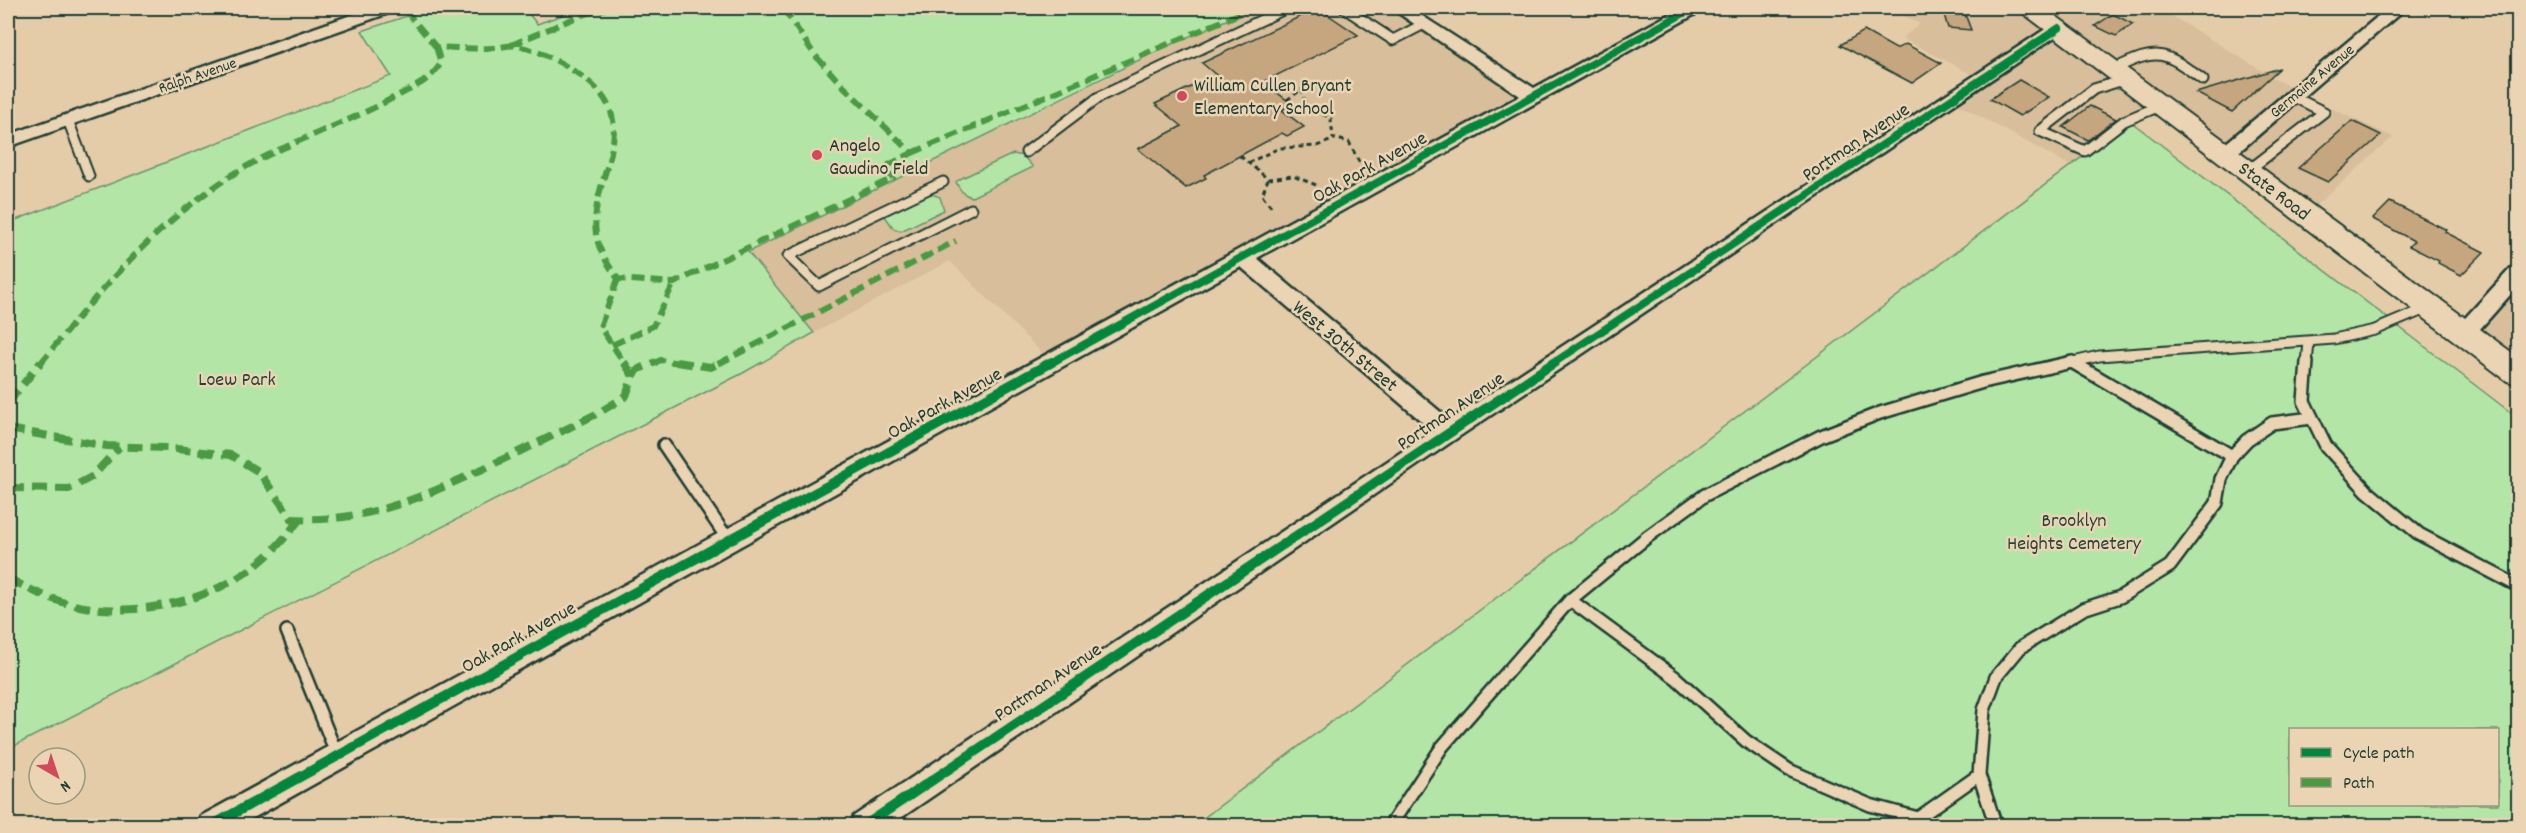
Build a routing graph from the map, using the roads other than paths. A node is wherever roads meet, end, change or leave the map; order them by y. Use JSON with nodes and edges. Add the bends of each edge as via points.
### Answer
{"nodes":[{"id":1,"x":386,"y":8,"type":"edge"},
{"id":2,"x":1287,"y":8,"type":"edge"},
{"id":3,"x":1344,"y":8,"type":"edge"},
{"id":4,"x":1399,"y":8,"type":"edge"},
{"id":5,"x":1693,"y":8,"type":"edge"},
{"id":6,"x":2398,"y":8,"type":"edge"},
{"id":7,"x":2035,"y":9,"type":"edge"},
{"id":8,"x":1424,"y":24,"type":"junction"},
{"id":9,"x":2059,"y":28,"type":"junction"},
{"id":10,"x":2121,"y":74,"type":"junction"},
{"id":11,"x":2203,"y":80,"type":"dead end"},
{"id":12,"x":1533,"y":96,"type":"junction"},
{"id":13,"x":2292,"y":96,"type":"junction"},
{"id":14,"x":2162,"y":105,"type":"junction"},
{"id":15,"x":68,"y":120,"type":"junction"},
{"id":16,"x":8,"y":141,"type":"edge"},
{"id":17,"x":1026,"y":152,"type":"dead end"},
{"id":18,"x":2226,"y":153,"type":"junction"},
{"id":19,"x":2249,"y":170,"type":"junction"},
{"id":20,"x":89,"y":176,"type":"dead end"},
{"id":21,"x":943,"y":182,"type":"dead end"},
{"id":22,"x":971,"y":209,"type":"dead end"},
{"id":23,"x":1243,"y":257,"type":"junction"},
{"id":24,"x":2518,"y":273,"type":"edge"},
{"id":25,"x":2430,"y":307,"type":"junction"},
{"id":26,"x":2464,"y":333,"type":"junction"},
{"id":27,"x":2309,"y":342,"type":"junction"},
{"id":28,"x":2072,"y":362,"type":"junction"},
{"id":29,"x":2518,"y":373,"type":"edge"},
{"id":30,"x":2312,"y":418,"type":"junction"},
{"id":31,"x":1449,"y":432,"type":"junction"},
{"id":32,"x":664,"y":445,"type":"dead end"},
{"id":33,"x":2232,"y":456,"type":"junction"},
{"id":34,"x":729,"y":541,"type":"junction"},
{"id":35,"x":2518,"y":586,"type":"edge"},
{"id":36,"x":1570,"y":600,"type":"junction"},
{"id":37,"x":287,"y":631,"type":"dead end"},
{"id":38,"x":337,"y":755,"type":"junction"},
{"id":39,"x":1979,"y":775,"type":"junction"},
{"id":40,"x":1918,"y":818,"type":"junction"},
{"id":41,"x":212,"y":825,"type":"edge"},
{"id":42,"x":864,"y":825,"type":"edge"},
{"id":43,"x":1390,"y":825,"type":"edge"},
{"id":44,"x":1931,"y":825,"type":"edge"},
{"id":45,"x":1996,"y":825,"type":"edge"}],
"edges":[{"from":1,"to":15,"type":"street","name":"Ralph Avenue"},
{"from":2,"to":17,"type":"lane","via":[[1099,97]]},
{"from":3,"to":8,"type":"lane","via":[[1393,40]]},
{"from":4,"to":8,"type":"street"},
{"from":5,"to":12,"type":"street","name":"Oak Park Avenue"},
{"from":6,"to":13,"type":"street","name":"Germaine Avenue"},
{"from":7,"to":9,"type":"main road","name":"State Road"},
{"from":8,"to":12,"type":"street"},
{"from":9,"to":10,"type":"main road","name":"State Road"},
{"from":9,"to":31,"type":"street","name":"Portman Avenue"},
{"from":10,"to":11,"type":"lane","via":[[2144,54],[2156,52],[2168,55]]},
{"from":10,"to":14,"type":"main road","name":"State Road"},
{"from":10,"to":14,"type":"lane","via":[[2094,89],[2040,131],[2085,151],[2124,121]]},
{"from":12,"to":23,"type":"street","name":"Oak Park Avenue"},
{"from":13,"to":18,"type":"street","name":"Germaine Avenue"},
{"from":13,"to":19,"type":"lane","via":[[2324,112]]},
{"from":14,"to":18,"type":"main road","name":"State Road"},
{"from":15,"to":16,"type":"street","name":"Ralph Avenue"},
{"from":15,"to":20,"type":"lane"},
{"from":18,"to":19,"type":"main road","name":"State Road"},
{"from":19,"to":25,"type":"main road","name":"State Road"},
{"from":21,"to":22,"type":"lane","via":[[788,256],[819,286]]},
{"from":23,"to":31,"type":"street","name":"West 30th Street"},
{"from":23,"to":34,"type":"street","name":"Oak Park Avenue"},
{"from":24,"to":26,"type":"street"},
{"from":25,"to":26,"type":"main road","name":"State Road"},
{"from":25,"to":27,"type":"lane","via":[[2374,330]]},
{"from":26,"to":29,"type":"main road","name":"State Road"},
{"from":27,"to":28,"type":"lane","via":[[2167,350]]},
{"from":27,"to":30,"type":"lane","via":[[2304,401]]},
{"from":28,"to":33,"type":"lane"},
{"from":28,"to":36,"type":"lane","via":[[1983,381],[1821,436],[1706,495]]},
{"from":30,"to":33,"type":"lane","via":[[2272,423]]},
{"from":30,"to":35,"type":"lane","via":[[2326,446],[2367,491],[2420,534]]},
{"from":31,"to":42,"type":"street","name":"Portman Avenue"},
{"from":32,"to":34,"type":"lane"},
{"from":33,"to":39,"type":"lane","via":[[2221,479],[2217,503],[2170,566],[2120,597],[2083,609],[2020,648],[1996,677],[1984,710]]},
{"from":34,"to":38,"type":"street","name":"Oak Park Avenue"},
{"from":36,"to":40,"type":"lane","via":[[1676,678],[1746,741],[1788,770],[1870,805]]},
{"from":36,"to":43,"type":"lane","via":[[1442,747]]},
{"from":37,"to":38,"type":"lane"},
{"from":38,"to":41,"type":"street","name":"Oak Park Avenue"},
{"from":39,"to":40,"type":"lane"},
{"from":39,"to":45,"type":"lane"},
{"from":40,"to":44,"type":"lane"}]}
